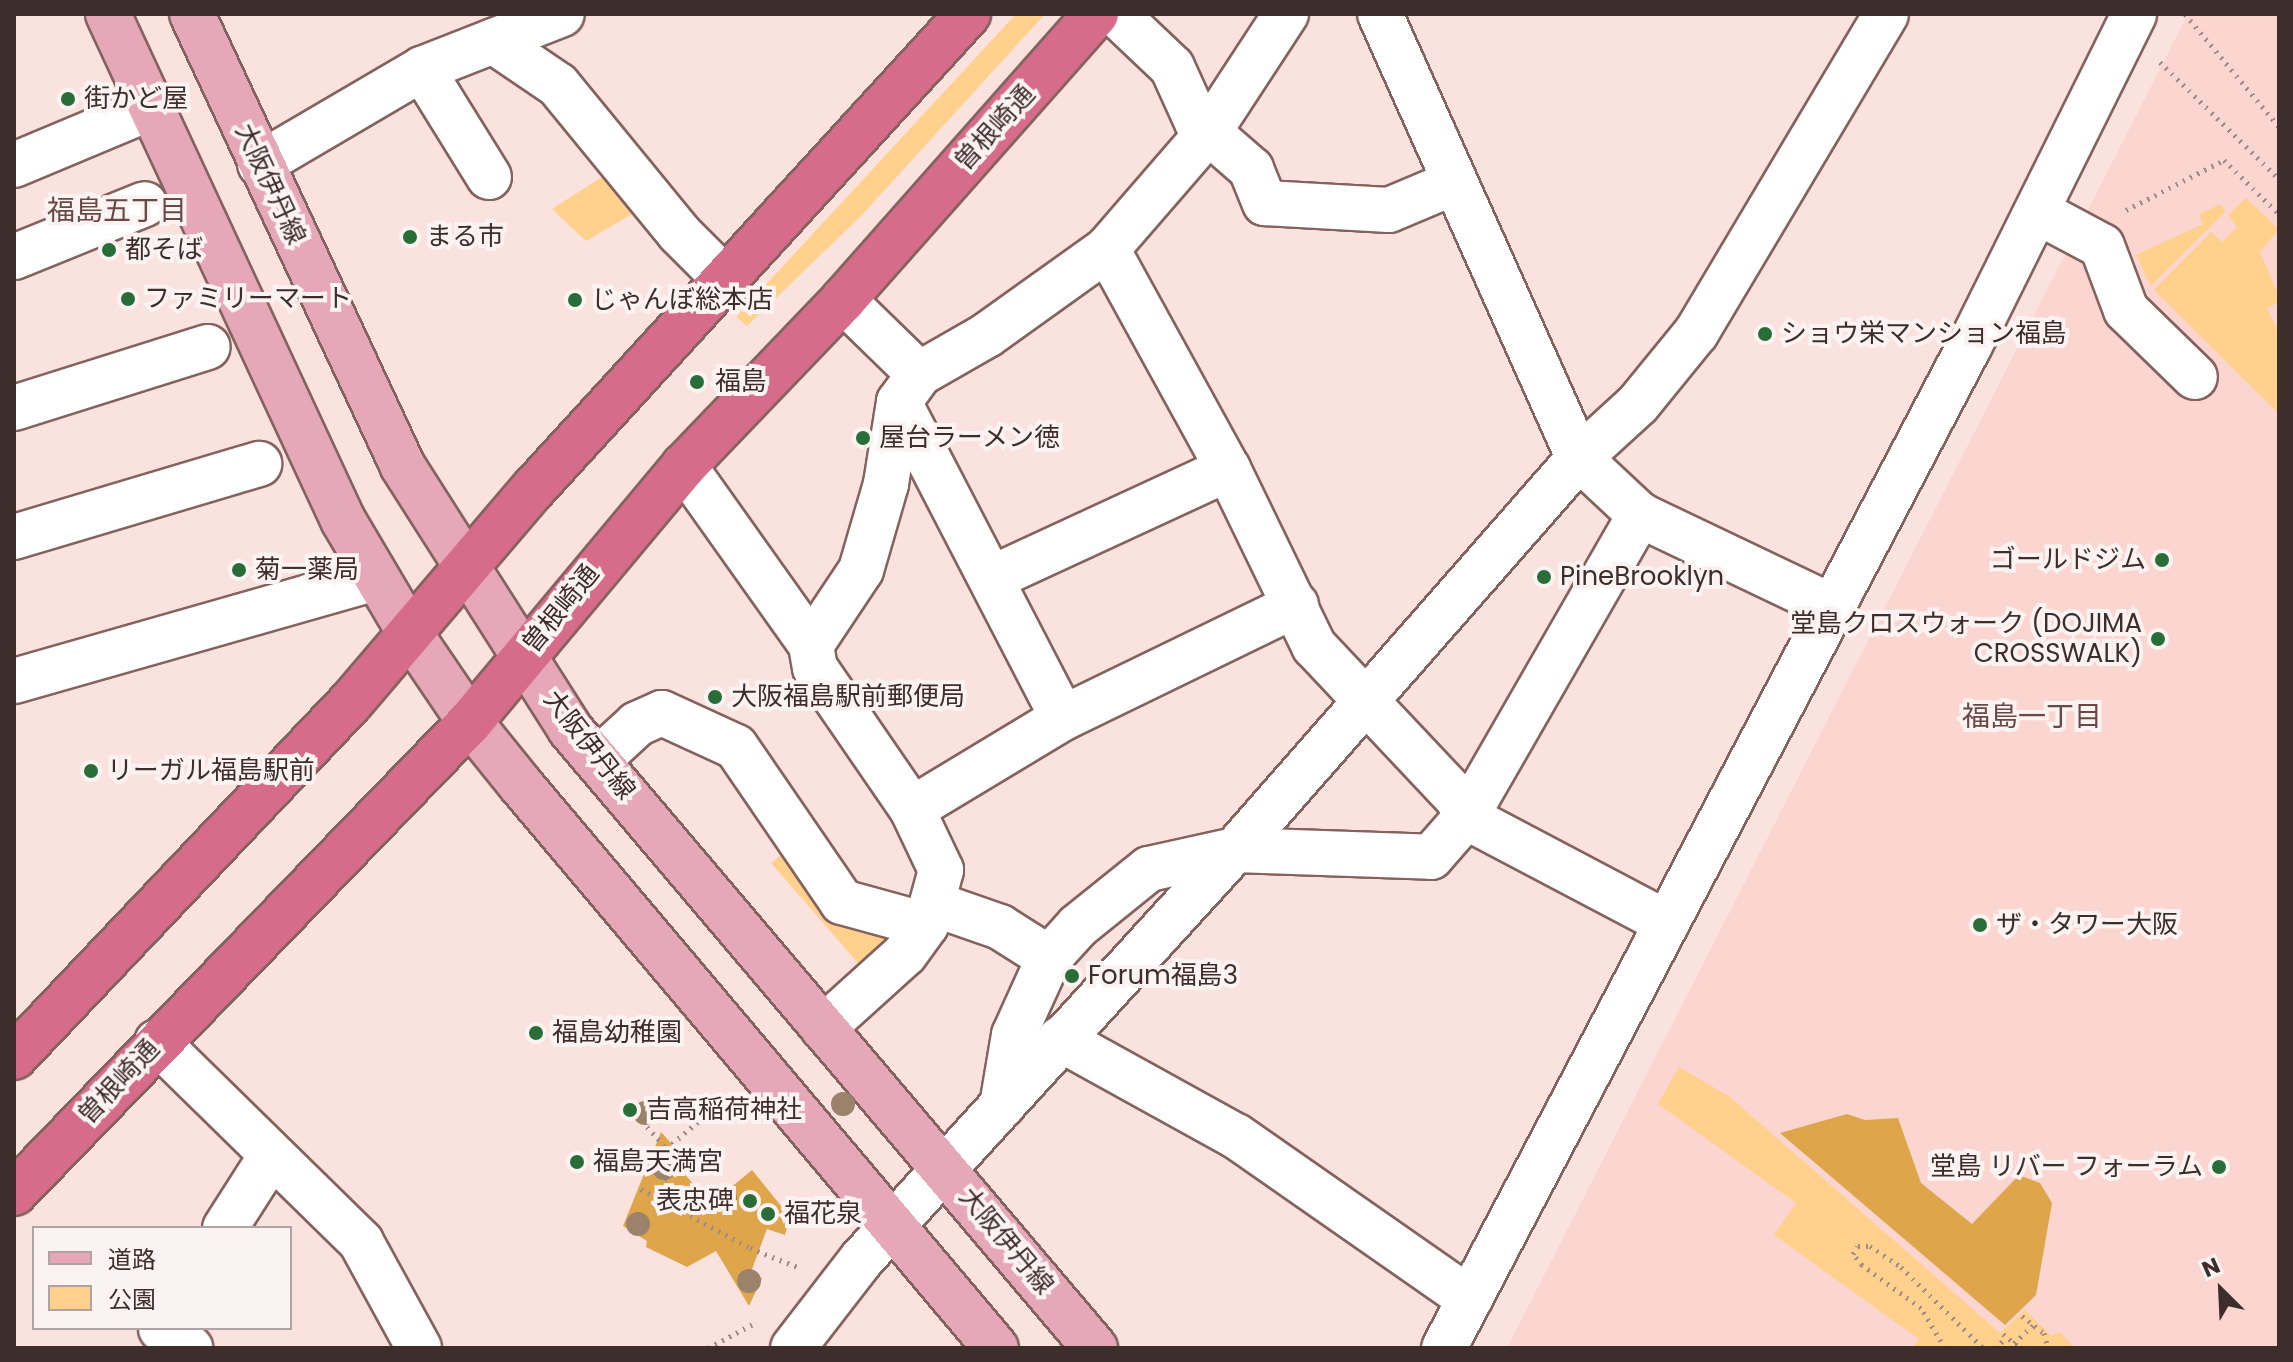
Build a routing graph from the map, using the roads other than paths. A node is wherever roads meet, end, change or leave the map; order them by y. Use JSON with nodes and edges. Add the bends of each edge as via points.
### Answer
{"nodes":[{"id":1,"x":108,"y":14,"type":"edge"},
{"id":2,"x":192,"y":14,"type":"edge"},
{"id":3,"x":968,"y":14,"type":"edge"},
{"id":4,"x":1096,"y":14,"type":"edge"},
{"id":5,"x":1116,"y":14,"type":"edge"},
{"id":6,"x":1286,"y":14,"type":"edge"},
{"id":7,"x":1380,"y":14,"type":"edge"},
{"id":8,"x":1886,"y":14,"type":"edge"},
{"id":9,"x":2134,"y":14,"type":"edge"},
{"id":10,"x":545,"y":17,"type":"edge"},
{"id":11,"x":493,"y":41,"type":"junction"},
{"id":12,"x":422,"y":69,"type":"junction"},
{"id":13,"x":150,"y":108,"type":"junction"},
{"id":14,"x":1210,"y":130,"type":"junction"},
{"id":15,"x":260,"y":164,"type":"junction"},
{"id":16,"x":14,"y":165,"type":"edge"},
{"id":17,"x":489,"y":177,"type":"dead end"},
{"id":18,"x":1453,"y":183,"type":"junction"},
{"id":19,"x":145,"y":204,"type":"dead end"},
{"id":20,"x":2038,"y":212,"type":"junction"},
{"id":21,"x":1107,"y":249,"type":"junction"},
{"id":22,"x":14,"y":257,"type":"edge"},
{"id":23,"x":728,"y":282,"type":"junction"},
{"id":24,"x":843,"y":300,"type":"junction"},
{"id":25,"x":208,"y":347,"type":"dead end"},
{"id":26,"x":2195,"y":377,"type":"dead end"},
{"id":27,"x":909,"y":388,"type":"junction"},
{"id":28,"x":14,"y":408,"type":"edge"},
{"id":29,"x":1579,"y":458,"type":"junction"},
{"id":30,"x":259,"y":464,"type":"dead end"},
{"id":31,"x":684,"y":466,"type":"junction"},
{"id":32,"x":1228,"y":469,"type":"junction"},
{"id":33,"x":1640,"y":515,"type":"junction"},
{"id":34,"x":14,"y":537,"type":"edge"},
{"id":35,"x":465,"y":568,"type":"junction"},
{"id":36,"x":375,"y":578,"type":"junction"},
{"id":37,"x":992,"y":578,"type":"junction"},
{"id":38,"x":1296,"y":605,"type":"junction"},
{"id":39,"x":1833,"y":607,"type":"junction"},
{"id":40,"x":411,"y":635,"type":"junction"},
{"id":41,"x":811,"y":645,"type":"junction"},
{"id":42,"x":522,"y":656,"type":"junction"},
{"id":43,"x":14,"y":681,"type":"edge"},
{"id":44,"x":1365,"y":701,"type":"junction"},
{"id":45,"x":1063,"y":718,"type":"junction"},
{"id":46,"x":470,"y":722,"type":"junction"},
{"id":47,"x":598,"y":760,"type":"junction"},
{"id":48,"x":912,"y":809,"type":"junction"},
{"id":49,"x":1466,"y":817,"type":"junction"},
{"id":50,"x":1235,"y":850,"type":"junction"},
{"id":51,"x":930,"y":914,"type":"junction"},
{"id":52,"x":1667,"y":923,"type":"junction"},
{"id":53,"x":1049,"y":958,"type":"junction"},
{"id":54,"x":823,"y":1028,"type":"junction"},
{"id":55,"x":21,"y":1037,"type":"edge"},
{"id":56,"x":1060,"y":1039,"type":"junction"},
{"id":57,"x":157,"y":1042,"type":"junction"},
{"id":58,"x":1002,"y":1106,"type":"junction"},
{"id":59,"x":271,"y":1156,"type":"junction"},
{"id":60,"x":946,"y":1169,"type":"junction"},
{"id":61,"x":14,"y":1193,"type":"edge"},
{"id":62,"x":894,"y":1224,"type":"junction"},
{"id":63,"x":226,"y":1226,"type":"edge"},
{"id":64,"x":1470,"y":1299,"type":"junction"},
{"id":65,"x":161,"y":1330,"type":"edge"},
{"id":66,"x":165,"y":1330,"type":"edge"},
{"id":67,"x":796,"y":1347,"type":"edge"},
{"id":68,"x":149,"y":1348,"type":"edge"},
{"id":69,"x":190,"y":1348,"type":"edge"},
{"id":70,"x":419,"y":1348,"type":"edge"},
{"id":71,"x":996,"y":1348,"type":"edge"},
{"id":72,"x":1095,"y":1348,"type":"edge"},
{"id":73,"x":1444,"y":1348,"type":"edge"}],
"edges":[{"from":1,"to":13,"type":"main road"},
{"from":2,"to":15,"type":"main road","name":"大阪伊丹線"},
{"from":3,"to":23,"type":"highway"},
{"from":4,"to":24,"type":"highway","name":"曽根崎通"},
{"from":5,"to":14,"type":"street","via":[[1172,67],[1197,122]]},
{"from":6,"to":14,"type":"street"},
{"from":7,"to":18,"type":"street"},
{"from":8,"to":29,"type":"street","via":[[1696,333],[1638,404]]},
{"from":9,"to":20,"type":"street"},
{"from":10,"to":11,"type":"street"},
{"from":11,"to":12,"type":"street"},
{"from":11,"to":23,"type":"street","via":[[558,85],[679,233]]},
{"from":12,"to":15,"type":"street"},
{"from":12,"to":17,"type":"street"},
{"from":13,"to":16,"type":"street"},
{"from":13,"to":36,"type":"main road"},
{"from":14,"to":18,"type":"street","via":[[1251,169],[1265,203],[1389,210]]},
{"from":14,"to":21,"type":"street"},
{"from":15,"to":35,"type":"main road","name":"大阪伊丹線","via":[[402,465]]},
{"from":18,"to":29,"type":"street"},
{"from":19,"to":22,"type":"street"},
{"from":20,"to":26,"type":"street","via":[[2102,246],[2126,310]]},
{"from":20,"to":39,"type":"street"},
{"from":21,"to":27,"type":"street"},
{"from":21,"to":32,"type":"street"},
{"from":23,"to":35,"type":"highway"},
{"from":24,"to":27,"type":"street"},
{"from":24,"to":31,"type":"highway","name":"曽根崎通"},
{"from":25,"to":28,"type":"street"},
{"from":27,"to":37,"type":"street"},
{"from":27,"to":41,"type":"street","via":[[861,570]]},
{"from":29,"to":33,"type":"street"},
{"from":29,"to":44,"type":"street"},
{"from":30,"to":34,"type":"street"},
{"from":31,"to":41,"type":"street"},
{"from":31,"to":42,"type":"highway","name":"曽根崎通"},
{"from":32,"to":37,"type":"street"},
{"from":32,"to":38,"type":"street"},
{"from":33,"to":39,"type":"street"},
{"from":33,"to":49,"type":"street"},
{"from":35,"to":40,"type":"highway"},
{"from":35,"to":42,"type":"main road","name":"大阪伊丹線"},
{"from":36,"to":40,"type":"main road"},
{"from":36,"to":43,"type":"street"},
{"from":37,"to":45,"type":"street"},
{"from":38,"to":44,"type":"street","via":[[1314,646]]},
{"from":38,"to":45,"type":"street"},
{"from":39,"to":52,"type":"street"},
{"from":40,"to":46,"type":"main road"},
{"from":40,"to":55,"type":"highway"},
{"from":41,"to":48,"type":"street","via":[[815,668]]},
{"from":42,"to":46,"type":"highway","name":"曽根崎通"},
{"from":42,"to":47,"type":"main road","name":"大阪伊丹線","via":[[570,729]]},
{"from":44,"to":49,"type":"street","via":[[1458,799]]},
{"from":44,"to":50,"type":"street"},
{"from":45,"to":48,"type":"street"},
{"from":46,"to":57,"type":"highway","name":"曽根崎通"},
{"from":46,"to":62,"type":"main road"},
{"from":47,"to":51,"type":"street","via":[[637,724],[662,713],[736,747],[842,902]]},
{"from":47,"to":54,"type":"main road","name":"大阪伊丹線"},
{"from":48,"to":51,"type":"street","via":[[941,870]]},
{"from":49,"to":50,"type":"street","via":[[1431,857]]},
{"from":49,"to":52,"type":"street"},
{"from":50,"to":53,"type":"street","via":[[1149,869],[1078,926]]},
{"from":50,"to":56,"type":"street"},
{"from":51,"to":53,"type":"street","via":[[1000,927]]},
{"from":51,"to":54,"type":"street","via":[[905,954]]},
{"from":52,"to":64,"type":"street"},
{"from":53,"to":58,"type":"street","via":[[1014,1035]]},
{"from":54,"to":60,"type":"main road","name":"大阪伊丹線"},
{"from":56,"to":58,"type":"street"},
{"from":56,"to":64,"type":"street","via":[[1236,1136]]},
{"from":57,"to":59,"type":"street"},
{"from":57,"to":61,"type":"highway","name":"曽根崎通"},
{"from":58,"to":60,"type":"street"},
{"from":59,"to":63,"type":"street"},
{"from":59,"to":70,"type":"street","via":[[361,1242]]},
{"from":60,"to":62,"type":"street"},
{"from":60,"to":72,"type":"main road","name":"大阪伊丹線"},
{"from":62,"to":67,"type":"street"},
{"from":62,"to":71,"type":"main road"},
{"from":64,"to":73,"type":"street"},
{"from":65,"to":68,"type":"street"},
{"from":66,"to":69,"type":"street"}]}
